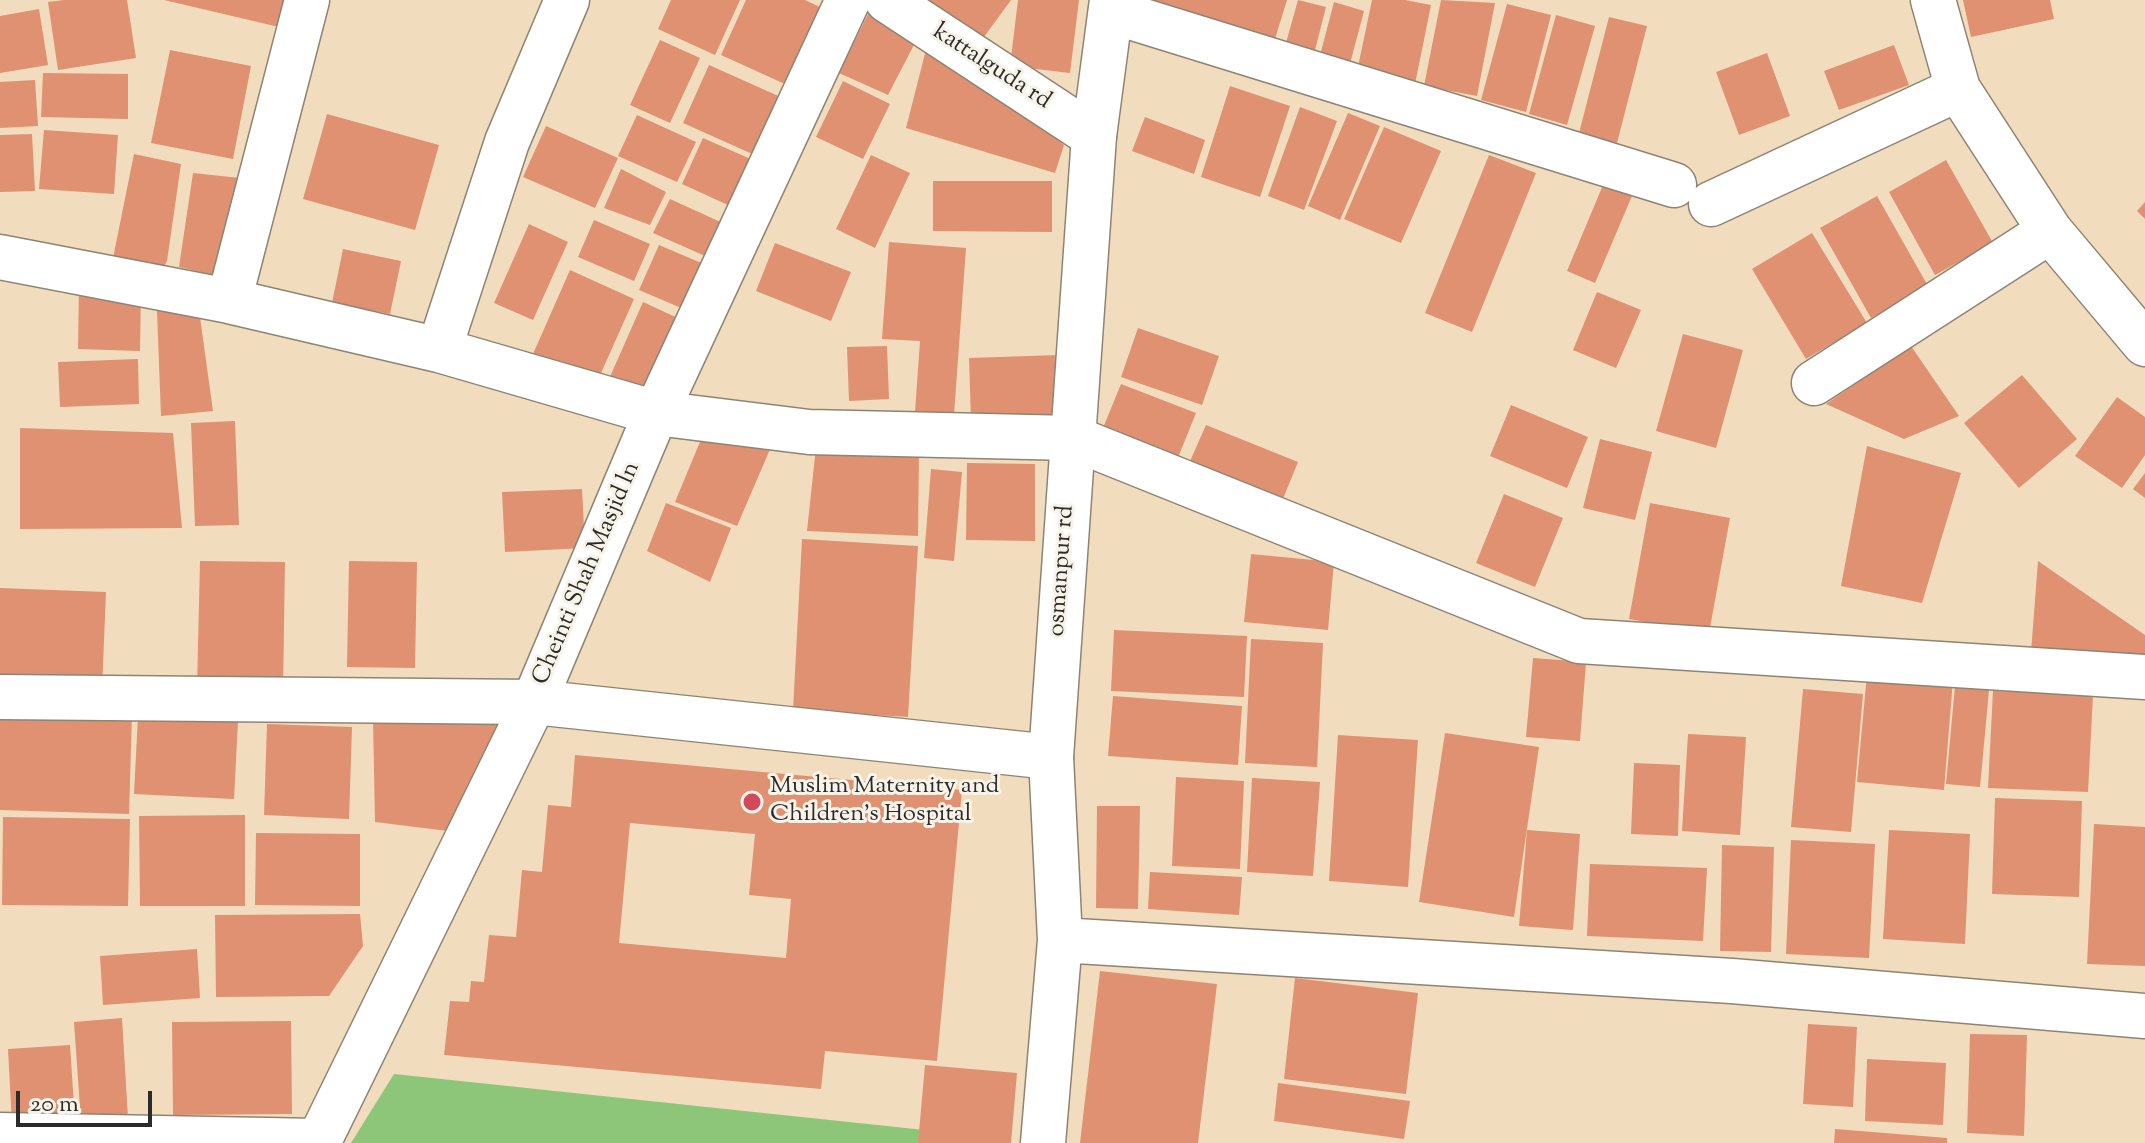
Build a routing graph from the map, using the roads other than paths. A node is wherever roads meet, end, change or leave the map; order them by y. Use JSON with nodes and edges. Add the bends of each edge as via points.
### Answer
{"nodes":[{"id":1,"x":307,"y":0,"type":"edge"},
{"id":2,"x":567,"y":0,"type":"edge"},
{"id":3,"x":848,"y":0,"type":"edge"},
{"id":4,"x":887,"y":0,"type":"edge"},
{"id":5,"x":1933,"y":0,"type":"edge"},
{"id":6,"x":1111,"y":5,"type":"edge"},
{"id":7,"x":1958,"y":89,"type":"junction"},
{"id":8,"x":1094,"y":136,"type":"junction"},
{"id":9,"x":2050,"y":231,"type":"junction"},
{"id":10,"x":0,"y":257,"type":"edge"},
{"id":11,"x":229,"y":301,"type":"junction"},
{"id":12,"x":2145,"y":344,"type":"edge"},
{"id":13,"x":439,"y":350,"type":"junction"},
{"id":14,"x":1814,"y":383,"type":"dead end"},
{"id":15,"x":656,"y":413,"type":"junction"},
{"id":16,"x":1073,"y":438,"type":"junction"},
{"id":17,"x":2145,"y":677,"type":"edge"},
{"id":18,"x":0,"y":697,"type":"edge"},
{"id":19,"x":534,"y":702,"type":"junction"},
{"id":20,"x":1051,"y":757,"type":"junction"},
{"id":21,"x":1060,"y":940,"type":"junction"},
{"id":22,"x":2145,"y":1016,"type":"edge"},
{"id":23,"x":0,"y":1135,"type":"edge"},
{"id":24,"x":318,"y":1142,"type":"edge"},
{"id":25,"x":1043,"y":1143,"type":"edge"}],
"edges":[{"from":1,"to":11,"type":"street"},
{"from":2,"to":13,"type":"street","via":[[507,142]]},
{"from":3,"to":15,"type":"street","name":"Cheinti Shah Masjid ln"},
{"from":4,"to":8,"type":"street","name":"kattalguda rd"},
{"from":5,"to":7,"type":"street"},
{"from":6,"to":7,"type":"street","via":[[1693,194]]},
{"from":6,"to":8,"type":"street","name":"osmanpur rd"},
{"from":7,"to":9,"type":"street"},
{"from":8,"to":16,"type":"street","name":"osmanpur rd"},
{"from":9,"to":12,"type":"street"},
{"from":9,"to":14,"type":"street"},
{"from":10,"to":11,"type":"street"},
{"from":11,"to":13,"type":"street"},
{"from":13,"to":15,"type":"street"},
{"from":15,"to":16,"type":"street","via":[[809,432]]},
{"from":15,"to":19,"type":"street","name":"Cheinti Shah Masjid ln"},
{"from":16,"to":17,"type":"street","via":[[1579,641]]},
{"from":16,"to":20,"type":"street","name":"osmanpur rd"},
{"from":18,"to":19,"type":"street"},
{"from":19,"to":20,"type":"street"},
{"from":19,"to":24,"type":"street","name":"Cheinti Shah Masjid ln"},
{"from":20,"to":21,"type":"street","name":"osmanpur rd"},
{"from":21,"to":22,"type":"street","via":[[1732,981]]},
{"from":21,"to":25,"type":"street","name":"osmanpur rd"},
{"from":23,"to":24,"type":"street"}]}
